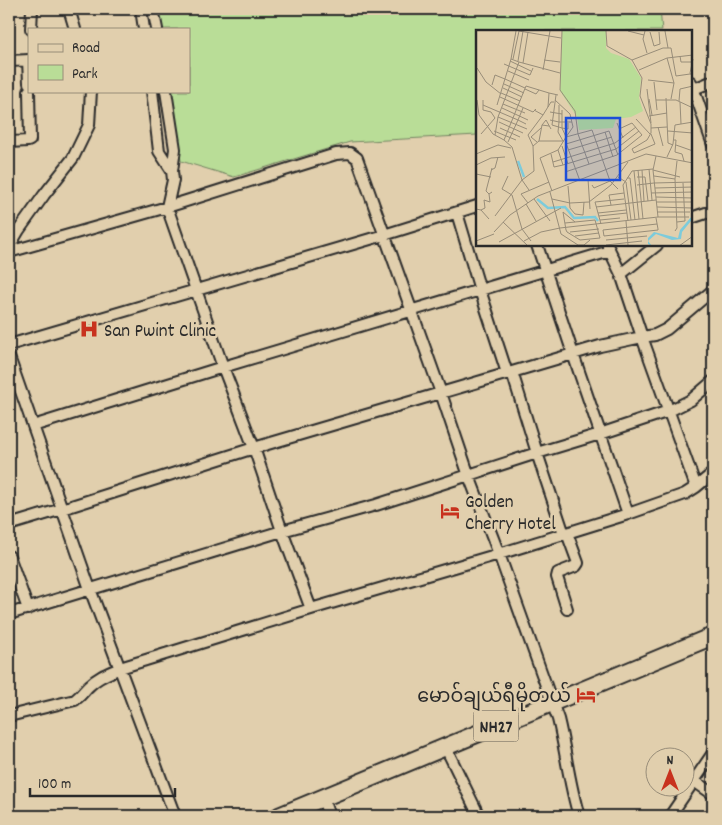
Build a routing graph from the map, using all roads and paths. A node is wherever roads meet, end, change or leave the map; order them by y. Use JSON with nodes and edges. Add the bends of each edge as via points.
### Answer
{"nodes":[{"id":1,"x":32,"y":9,"type":"edge"},
{"id":2,"x":69,"y":9,"type":"edge"},
{"id":3,"x":141,"y":9,"type":"edge"},
{"id":4,"x":153,"y":9,"type":"edge"},
{"id":5,"x":31,"y":28,"type":"edge"},
{"id":6,"x":76,"y":28,"type":"edge"},
{"id":7,"x":144,"y":28,"type":"edge"},
{"id":8,"x":156,"y":28,"type":"edge"},
{"id":9,"x":28,"y":60,"type":"edge"},
{"id":10,"x":9,"y":61,"type":"edge"},
{"id":11,"x":713,"y":81,"type":"edge"},
{"id":12,"x":692,"y":86,"type":"edge"},
{"id":13,"x":29,"y":92,"type":"edge"},
{"id":14,"x":91,"y":92,"type":"edge"},
{"id":15,"x":152,"y":92,"type":"edge"},
{"id":16,"x":166,"y":92,"type":"edge"},
{"id":17,"x":9,"y":142,"type":"edge"},
{"id":18,"x":713,"y":143,"type":"edge"},
{"id":19,"x":172,"y":170,"type":"junction"},
{"id":20,"x":476,"y":206,"type":"edge"},
{"id":21,"x":167,"y":207,"type":"junction"},
{"id":22,"x":457,"y":213,"type":"junction"},
{"id":23,"x":713,"y":213,"type":"edge"},
{"id":24,"x":692,"y":217,"type":"edge"},
{"id":25,"x":384,"y":236,"type":"junction"},
{"id":26,"x":537,"y":246,"type":"edge"},
{"id":27,"x":656,"y":246,"type":"edge"},
{"id":28,"x":9,"y":247,"type":"edge"},
{"id":29,"x":608,"y":248,"type":"edge"},
{"id":30,"x":9,"y":252,"type":"edge"},
{"id":31,"x":545,"y":270,"type":"junction"},
{"id":32,"x":621,"y":274,"type":"junction"},
{"id":33,"x":196,"y":290,"type":"junction"},
{"id":34,"x":480,"y":290,"type":"junction"},
{"id":35,"x":713,"y":290,"type":"edge"},
{"id":36,"x":411,"y":310,"type":"junction"},
{"id":37,"x":642,"y":337,"type":"junction"},
{"id":38,"x":9,"y":345,"type":"edge"},
{"id":39,"x":573,"y":354,"type":"junction"},
{"id":40,"x":9,"y":357,"type":"edge"},
{"id":41,"x":223,"y":367,"type":"junction"},
{"id":42,"x":509,"y":372,"type":"junction"},
{"id":43,"x":713,"y":382,"type":"edge"},
{"id":44,"x":441,"y":393,"type":"junction"},
{"id":45,"x":669,"y":411,"type":"junction"},
{"id":46,"x":33,"y":426,"type":"junction"},
{"id":47,"x":600,"y":434,"type":"junction"},
{"id":48,"x":254,"y":448,"type":"junction"},
{"id":49,"x":537,"y":453,"type":"junction"},
{"id":50,"x":713,"y":473,"type":"edge"},
{"id":51,"x":469,"y":476,"type":"junction"},
{"id":52,"x":696,"y":487,"type":"junction"},
{"id":53,"x":62,"y":509,"type":"junction"},
{"id":54,"x":628,"y":514,"type":"junction"},
{"id":55,"x":9,"y":525,"type":"edge"},
{"id":56,"x":282,"y":531,"type":"junction"},
{"id":57,"x":566,"y":533,"type":"junction"},
{"id":58,"x":499,"y":554,"type":"junction"},
{"id":59,"x":9,"y":556,"type":"edge"},
{"id":60,"x":90,"y":589,"type":"junction"},
{"id":61,"x":28,"y":609,"type":"junction"},
{"id":62,"x":311,"y":609,"type":"junction"},
{"id":63,"x":567,"y":609,"type":"dead end"},
{"id":64,"x":9,"y":614,"type":"edge"},
{"id":65,"x":713,"y":636,"type":"edge"},
{"id":66,"x":120,"y":668,"type":"junction"},
{"id":67,"x":551,"y":703,"type":"junction"},
{"id":68,"x":9,"y":716,"type":"edge"},
{"id":69,"x":446,"y":748,"type":"junction"},
{"id":70,"x":713,"y":753,"type":"edge"},
{"id":71,"x":694,"y":781,"type":"joint"},
{"id":72,"x":713,"y":794,"type":"edge"},
{"id":73,"x":682,"y":798,"type":"edge"},
{"id":74,"x":323,"y":799,"type":"junction"},
{"id":75,"x":286,"y":815,"type":"edge"},
{"id":76,"x":175,"y":816,"type":"edge"},
{"id":77,"x":329,"y":816,"type":"edge"},
{"id":78,"x":478,"y":816,"type":"edge"},
{"id":79,"x":579,"y":816,"type":"edge"},
{"id":80,"x":670,"y":816,"type":"edge"}],
"edges":[{"from":1,"to":5,"type":"street"},
{"from":2,"to":6,"type":"street"},
{"from":3,"to":7,"type":"street"},
{"from":4,"to":8,"type":"street"},
{"from":9,"to":10,"type":"street"},
{"from":11,"to":12,"type":"street"},
{"from":12,"to":18,"type":"street"},
{"from":13,"to":17,"type":"street","via":[[30,140]]},
{"from":14,"to":28,"type":"street","via":[[90,125],[73,158],[44,194]]},
{"from":15,"to":19,"type":"street","via":[[159,151]]},
{"from":16,"to":19,"type":"street","via":[[175,149]]},
{"from":19,"to":21,"type":"street"},
{"from":20,"to":22,"type":"street"},
{"from":21,"to":25,"type":"street","via":[[336,154],[350,153],[357,158]]},
{"from":21,"to":30,"type":"street"},
{"from":21,"to":33,"type":"street"},
{"from":22,"to":25,"type":"street"},
{"from":22,"to":34,"type":"street"},
{"from":23,"to":24,"type":"street"},
{"from":25,"to":33,"type":"street"},
{"from":25,"to":36,"type":"street"},
{"from":26,"to":31,"type":"street"},
{"from":27,"to":32,"type":"street"},
{"from":29,"to":31,"type":"street"},
{"from":29,"to":32,"type":"street"},
{"from":31,"to":34,"type":"street"},
{"from":31,"to":39,"type":"street"},
{"from":32,"to":37,"type":"street"},
{"from":33,"to":38,"type":"street"},
{"from":33,"to":41,"type":"street"},
{"from":34,"to":36,"type":"street"},
{"from":34,"to":42,"type":"street"},
{"from":35,"to":37,"type":"street","via":[[667,329]]},
{"from":36,"to":41,"type":"street"},
{"from":36,"to":44,"type":"street"},
{"from":37,"to":39,"type":"street"},
{"from":37,"to":45,"type":"street"},
{"from":39,"to":42,"type":"street"},
{"from":39,"to":47,"type":"street"},
{"from":40,"to":46,"type":"street"},
{"from":41,"to":46,"type":"street"},
{"from":41,"to":48,"type":"street"},
{"from":42,"to":44,"type":"street"},
{"from":42,"to":49,"type":"street"},
{"from":43,"to":45,"type":"street","via":[[691,400]]},
{"from":44,"to":48,"type":"street"},
{"from":44,"to":51,"type":"street"},
{"from":45,"to":47,"type":"street"},
{"from":45,"to":52,"type":"street"},
{"from":46,"to":53,"type":"street"},
{"from":47,"to":49,"type":"street"},
{"from":47,"to":54,"type":"street"},
{"from":48,"to":53,"type":"street"},
{"from":48,"to":56,"type":"street"},
{"from":49,"to":51,"type":"street"},
{"from":49,"to":57,"type":"street"},
{"from":50,"to":52,"type":"street"},
{"from":51,"to":56,"type":"street"},
{"from":51,"to":58,"type":"street"},
{"from":52,"to":54,"type":"street"},
{"from":53,"to":55,"type":"street"},
{"from":53,"to":60,"type":"street"},
{"from":54,"to":57,"type":"street"},
{"from":56,"to":60,"type":"street"},
{"from":56,"to":62,"type":"street"},
{"from":57,"to":58,"type":"street"},
{"from":57,"to":63,"type":"street","via":[[578,563],[558,573],[557,577]]},
{"from":58,"to":62,"type":"street"},
{"from":58,"to":67,"type":"street"},
{"from":59,"to":61,"type":"street"},
{"from":60,"to":61,"type":"street"},
{"from":60,"to":66,"type":"street"},
{"from":61,"to":64,"type":"street"},
{"from":62,"to":66,"type":"street"},
{"from":65,"to":67,"type":"main road","number":"NH27"},
{"from":66,"to":68,"type":"street","via":[[99,677],[75,700]]},
{"from":66,"to":76,"type":"street"},
{"from":67,"to":69,"type":"main road","number":"NH27"},
{"from":67,"to":79,"type":"street","via":[[558,719],[572,796]]},
{"from":69,"to":74,"type":"main road","number":"NH27"},
{"from":69,"to":78,"type":"street"},
{"from":70,"to":71,"type":"street"},
{"from":71,"to":72,"type":"street"},
{"from":73,"to":80,"type":"street"},
{"from":74,"to":75,"type":"main road","number":"NH27"},
{"from":74,"to":77,"type":"street"}]}
